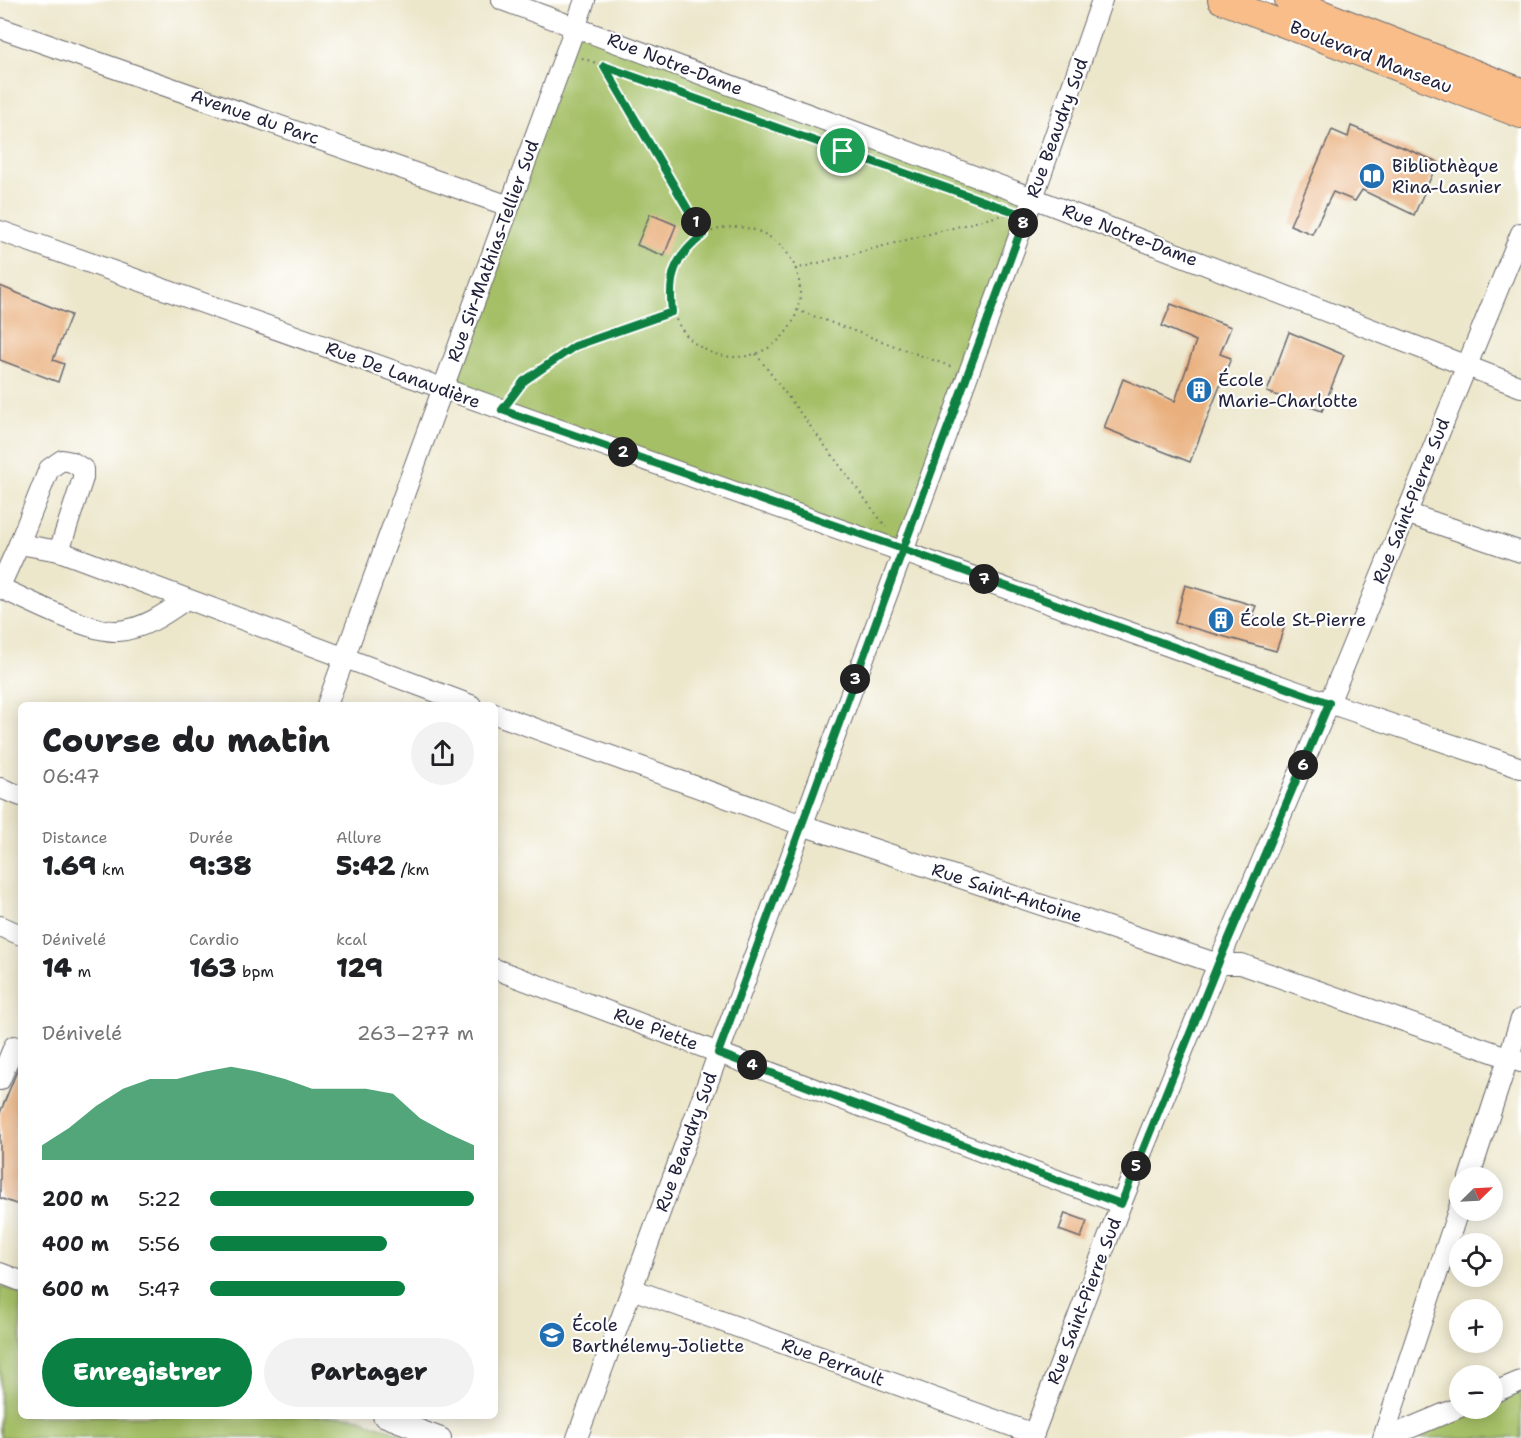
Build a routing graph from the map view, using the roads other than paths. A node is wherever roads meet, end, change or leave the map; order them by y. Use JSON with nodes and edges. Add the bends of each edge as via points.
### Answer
{"nodes":[{"id":1,"x":501,"y":0,"type":"edge"},
{"id":2,"x":585,"y":0,"type":"edge"},
{"id":3,"x":1102,"y":0,"type":"edge"},
{"id":4,"x":1221,"y":0,"type":"edge"},
{"id":5,"x":1288,"y":0,"type":"edge"},
{"id":6,"x":576,"y":26,"type":"junction"},
{"id":7,"x":0,"y":28,"type":"edge"},
{"id":8,"x":1521,"y":91,"type":"edge"},
{"id":9,"x":1521,"y":115,"type":"edge"},
{"id":10,"x":1033,"y":198,"type":"junction"},
{"id":11,"x":509,"y":206,"type":"junction"},
{"id":12,"x":0,"y":231,"type":"edge"},
{"id":13,"x":1521,"y":233,"type":"edge"},
{"id":14,"x":1466,"y":365,"type":"junction"},
{"id":15,"x":1521,"y":387,"type":"edge"},
{"id":16,"x":441,"y":389,"type":"junction"},
{"id":17,"x":1406,"y":513,"type":"junction"},
{"id":18,"x":19,"y":544,"type":"junction"},
{"id":19,"x":903,"y":549,"type":"junction"},
{"id":20,"x":59,"y":551,"type":"junction"},
{"id":21,"x":1521,"y":552,"type":"edge"},
{"id":22,"x":0,"y":587,"type":"edge"},
{"id":23,"x":185,"y":600,"type":"junction"},
{"id":24,"x":344,"y":659,"type":"junction"},
{"id":25,"x":328,"y":702,"type":"edge"},
{"id":26,"x":463,"y":702,"type":"edge"},
{"id":27,"x":1329,"y":703,"type":"junction"},
{"id":28,"x":498,"y":715,"type":"edge"},
{"id":29,"x":1521,"y":768,"type":"edge"},
{"id":30,"x":0,"y":788,"type":"edge"},
{"id":31,"x":18,"y":795,"type":"edge"},
{"id":32,"x":802,"y":825,"type":"junction"},
{"id":33,"x":0,"y":926,"type":"edge"},
{"id":34,"x":18,"y":933,"type":"edge"},
{"id":35,"x":1218,"y":964,"type":"junction"},
{"id":36,"x":498,"y":970,"type":"edge"},
{"id":37,"x":1521,"y":1019,"type":"edge"},
{"id":38,"x":12,"y":1045,"type":"edge"},
{"id":39,"x":718,"y":1053,"type":"junction"},
{"id":40,"x":1515,"y":1060,"type":"edge"},
{"id":41,"x":0,"y":1080,"type":"edge"},
{"id":42,"x":1473,"y":1167,"type":"edge"},
{"id":43,"x":1121,"y":1204,"type":"junction"},
{"id":44,"x":1455,"y":1221,"type":"edge"},
{"id":45,"x":0,"y":1273,"type":"edge"},
{"id":46,"x":18,"y":1280,"type":"edge"},
{"id":47,"x":632,"y":1289,"type":"junction"},
{"id":48,"x":1521,"y":1381,"type":"edge"},
{"id":49,"x":1503,"y":1388,"type":"edge"},
{"id":50,"x":1449,"y":1411,"type":"edge"},
{"id":51,"x":391,"y":1419,"type":"edge"},
{"id":52,"x":1033,"y":1436,"type":"edge"},
{"id":53,"x":441,"y":1438,"type":"edge"},
{"id":54,"x":577,"y":1438,"type":"edge"},
{"id":55,"x":1384,"y":1438,"type":"edge"}],
"edges":[{"from":1,"to":6,"type":"street","name":"Rue Notre-Dame"},
{"from":2,"to":6,"type":"street","name":"Rue Sir-Mathias-Tellier Sud"},
{"from":3,"to":10,"type":"street","name":"Rue Beaudry Sud"},
{"from":4,"to":9,"type":"main road","name":"Boulevard Manseau"},
{"from":5,"to":8,"type":"main road","name":"Boulevard Manseau"},
{"from":6,"to":10,"type":"street","name":"Rue Notre-Dame"},
{"from":6,"to":11,"type":"street","name":"Rue Sir-Mathias-Tellier Sud"},
{"from":7,"to":11,"type":"street","name":"Avenue du Parc"},
{"from":10,"to":14,"type":"street","name":"Rue Notre-Dame"},
{"from":10,"to":19,"type":"street","name":"Rue Beaudry Sud"},
{"from":11,"to":16,"type":"street","name":"Rue Sir-Mathias-Tellier Sud"},
{"from":12,"to":16,"type":"street","name":"Rue De Lanaudière"},
{"from":13,"to":14,"type":"street","name":"Rue Saint-Pierre Sud"},
{"from":14,"to":15,"type":"street","name":"Rue Notre-Dame"},
{"from":14,"to":17,"type":"street","name":"Rue Saint-Pierre Sud"},
{"from":16,"to":19,"type":"street","name":"Rue De Lanaudière"},
{"from":16,"to":24,"type":"street","name":"Rue Sir-Mathias-Tellier Sud"},
{"from":17,"to":21,"type":"street"},
{"from":17,"to":27,"type":"street","name":"Rue Saint-Pierre Sud"},
{"from":18,"to":20,"type":"street"},
{"from":18,"to":20,"type":"street","via":[[49,469],[62,460],[83,469],[83,478]]},
{"from":18,"to":22,"type":"street"},
{"from":19,"to":27,"type":"street","name":"Rue De Lanaudière"},
{"from":19,"to":32,"type":"street","name":"Rue Beaudry Sud"},
{"from":20,"to":23,"type":"street"},
{"from":22,"to":23,"type":"street","via":[[98,629],[118,631],[141,626]]},
{"from":23,"to":24,"type":"street"},
{"from":24,"to":25,"type":"street","name":"Rue Sir-Mathias-Tellier Sud"},
{"from":24,"to":26,"type":"street"},
{"from":27,"to":29,"type":"street","name":"Rue De Lanaudière"},
{"from":27,"to":35,"type":"street","name":"Rue Saint-Pierre Sud"},
{"from":28,"to":32,"type":"street","name":"Rue Saint-Antoine"},
{"from":30,"to":31,"type":"street"},
{"from":32,"to":35,"type":"street","name":"Rue Saint-Antoine"},
{"from":32,"to":39,"type":"street","name":"Rue Beaudry Sud"},
{"from":33,"to":34,"type":"street"},
{"from":35,"to":40,"type":"street","name":"Rue Saint-Antoine","via":[[1241,964]]},
{"from":35,"to":43,"type":"street","name":"Rue Saint-Pierre Sud"},
{"from":36,"to":39,"type":"street","name":"Rue Piette"},
{"from":37,"to":40,"type":"street"},
{"from":38,"to":41,"type":"street"},
{"from":39,"to":43,"type":"street","name":"Rue Piette"},
{"from":39,"to":47,"type":"street","name":"Rue Beaudry Sud"},
{"from":40,"to":42,"type":"street"},
{"from":43,"to":52,"type":"street","name":"Rue Saint-Pierre Sud"},
{"from":44,"to":55,"type":"street"},
{"from":45,"to":46,"type":"street"},
{"from":47,"to":52,"type":"street","name":"Rue Perrault"},
{"from":47,"to":54,"type":"street","name":"Rue Beaudry Sud"},
{"from":48,"to":49,"type":"street"},
{"from":50,"to":55,"type":"street"},
{"from":51,"to":53,"type":"street"}]}
